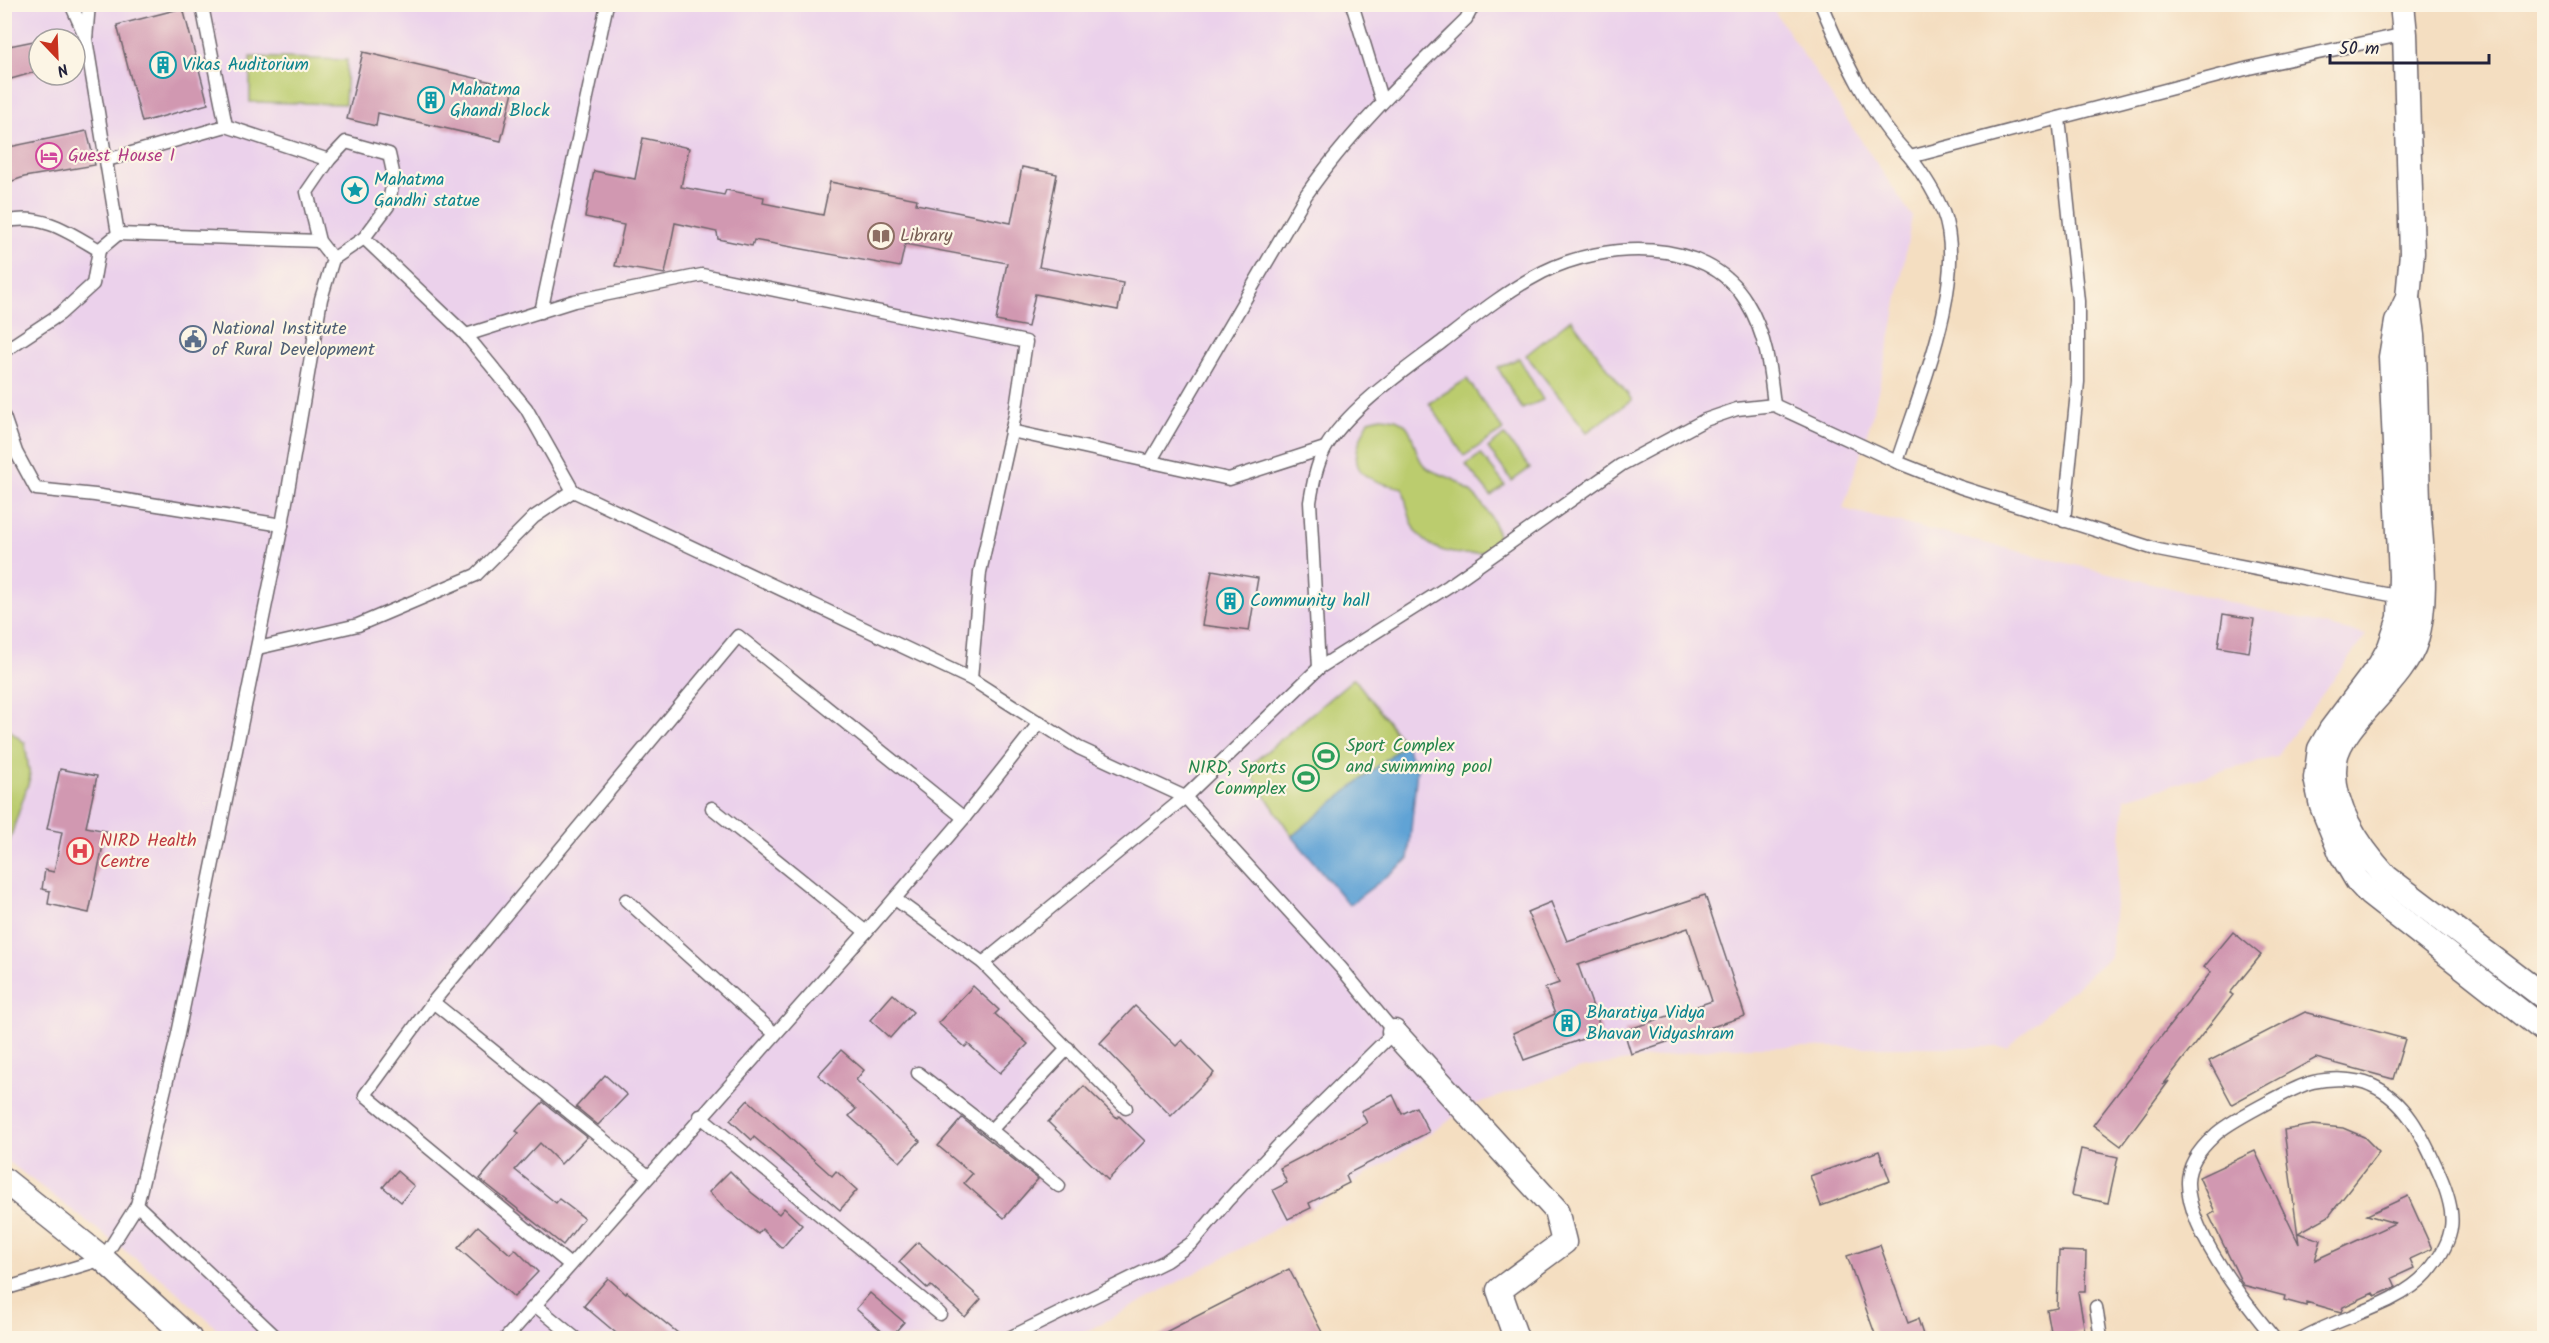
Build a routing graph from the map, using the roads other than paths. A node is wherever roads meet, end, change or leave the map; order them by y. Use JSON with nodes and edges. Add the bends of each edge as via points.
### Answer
{"nodes":[{"id":1,"x":71,"y":4,"type":"edge"},
{"id":2,"x":89,"y":4,"type":"edge"},
{"id":3,"x":199,"y":4,"type":"edge"},
{"id":4,"x":607,"y":4,"type":"edge"},
{"id":5,"x":1352,"y":4,"type":"edge"},
{"id":6,"x":1474,"y":4,"type":"edge"},
{"id":7,"x":1821,"y":4,"type":"edge"},
{"id":8,"x":2402,"y":4,"type":"edge"},
{"id":9,"x":81,"y":27,"type":"edge"},
{"id":10,"x":87,"y":27,"type":"edge"},
{"id":11,"x":2405,"y":34,"type":"junction"},
{"id":12,"x":87,"y":45,"type":"edge"},
{"id":13,"x":1382,"y":102,"type":"junction"},
{"id":14,"x":2059,"y":118,"type":"junction"},
{"id":15,"x":226,"y":126,"type":"junction"},
{"id":16,"x":1910,"y":157,"type":"junction"},
{"id":17,"x":107,"y":160,"type":"junction"},
{"id":18,"x":329,"y":160,"type":"junction"},
{"id":19,"x":4,"y":222,"type":"edge"},
{"id":20,"x":118,"y":234,"type":"junction"},
{"id":21,"x":364,"y":238,"type":"junction"},
{"id":22,"x":319,"y":242,"type":"junction"},
{"id":23,"x":99,"y":250,"type":"junction"},
{"id":24,"x":333,"y":259,"type":"junction"},
{"id":25,"x":2408,"y":298,"type":"junction"},
{"id":26,"x":541,"y":312,"type":"junction"},
{"id":27,"x":466,"y":336,"type":"junction"},
{"id":28,"x":4,"y":351,"type":"edge"},
{"id":29,"x":1774,"y":405,"type":"junction"},
{"id":30,"x":4,"y":417,"type":"edge"},
{"id":31,"x":1011,"y":430,"type":"junction"},
{"id":32,"x":1325,"y":448,"type":"junction"},
{"id":33,"x":1150,"y":462,"type":"junction"},
{"id":34,"x":1897,"y":462,"type":"junction"},
{"id":35,"x":573,"y":491,"type":"junction"},
{"id":36,"x":2064,"y":521,"type":"junction"},
{"id":37,"x":282,"y":525,"type":"junction"},
{"id":38,"x":2401,"y":597,"type":"junction"},
{"id":39,"x":258,"y":648,"type":"junction"},
{"id":40,"x":1319,"y":668,"type":"junction"},
{"id":41,"x":971,"y":679,"type":"junction"},
{"id":42,"x":1040,"y":723,"type":"junction"},
{"id":43,"x":2325,"y":778,"type":"junction"},
{"id":44,"x":1185,"y":797,"type":"junction"},
{"id":45,"x":712,"y":808,"type":"dead end"},
{"id":46,"x":964,"y":818,"type":"junction"},
{"id":47,"x":895,"y":899,"type":"junction"},
{"id":48,"x":626,"y":900,"type":"dead end"},
{"id":49,"x":866,"y":932,"type":"junction"},
{"id":50,"x":983,"y":963,"type":"junction"},
{"id":51,"x":2544,"y":997,"type":"edge"},
{"id":52,"x":434,"y":1002,"type":"junction"},
{"id":53,"x":2544,"y":1030,"type":"edge"},
{"id":54,"x":1394,"y":1032,"type":"junction"},
{"id":55,"x":774,"y":1033,"type":"junction"},
{"id":56,"x":1068,"y":1048,"type":"junction"},
{"id":57,"x":918,"y":1073,"type":"dead end"},
{"id":58,"x":1126,"y":1108,"type":"dead end"},
{"id":59,"x":700,"y":1116,"type":"junction"},
{"id":60,"x":991,"y":1130,"type":"junction"},
{"id":61,"x":648,"y":1176,"type":"junction"},
{"id":62,"x":4,"y":1180,"type":"edge"},
{"id":63,"x":1059,"y":1186,"type":"dead end"},
{"id":64,"x":137,"y":1205,"type":"junction"},
{"id":65,"x":103,"y":1259,"type":"junction"},
{"id":66,"x":569,"y":1264,"type":"junction"},
{"id":67,"x":4,"y":1289,"type":"edge"},
{"id":68,"x":536,"y":1306,"type":"junction"},
{"id":69,"x":2096,"y":1307,"type":"dead end"},
{"id":70,"x":940,"y":1314,"type":"dead end"},
{"id":71,"x":189,"y":1338,"type":"edge"},
{"id":72,"x":277,"y":1338,"type":"edge"},
{"id":73,"x":506,"y":1338,"type":"edge"},
{"id":74,"x":575,"y":1338,"type":"edge"},
{"id":75,"x":1009,"y":1338,"type":"edge"},
{"id":76,"x":1516,"y":1338,"type":"edge"},
{"id":77,"x":2101,"y":1338,"type":"edge"},
{"id":78,"x":2274,"y":1338,"type":"edge"},
{"id":79,"x":2303,"y":1338,"type":"edge"}],
"edges":[{"from":1,"to":9,"type":"lane"},
{"from":2,"to":10,"type":"lane"},
{"from":3,"to":15,"type":"lane"},
{"from":4,"to":26,"type":"lane"},
{"from":5,"to":13,"type":"lane"},
{"from":6,"to":13,"type":"lane","via":[[1466,19]]},
{"from":7,"to":16,"type":"lane","via":[[1876,115]]},
{"from":8,"to":11,"type":"street"},
{"from":11,"to":14,"type":"lane","via":[[2249,68]]},
{"from":11,"to":25,"type":"street","via":[[2412,253]]},
{"from":12,"to":17,"type":"lane"},
{"from":13,"to":33,"type":"lane","via":[[1306,195]]},
{"from":14,"to":16,"type":"lane"},
{"from":14,"to":36,"type":"lane","via":[[2078,301],[2078,382]]},
{"from":15,"to":17,"type":"lane"},
{"from":15,"to":18,"type":"lane"},
{"from":16,"to":34,"type":"lane","via":[[1932,188],[1944,214],[1951,249],[1949,283],[1927,374]]},
{"from":17,"to":20,"type":"lane"},
{"from":18,"to":21,"type":"lane","via":[[346,142],[389,154],[394,177],[388,206]]},
{"from":18,"to":22,"type":"lane","via":[[307,192]]},
{"from":19,"to":23,"type":"lane","via":[[17,218],[54,223]]},
{"from":20,"to":22,"type":"lane"},
{"from":20,"to":23,"type":"lane"},
{"from":21,"to":24,"type":"lane"},
{"from":21,"to":27,"type":"lane"},
{"from":22,"to":24,"type":"lane"},
{"from":23,"to":28,"type":"lane","via":[[93,284],[60,314]]},
{"from":24,"to":37,"type":"lane","via":[[321,299]]},
{"from":25,"to":38,"type":"street","via":[[2397,322],[2391,357]]},
{"from":25,"to":43,"type":"street","via":[[2414,349],[2420,618],[2407,659],[2346,735]]},
{"from":26,"to":27,"type":"lane"},
{"from":26,"to":31,"type":"lane","via":[[574,301],[702,275],[1026,342]]},
{"from":27,"to":35,"type":"lane","via":[[526,408]]},
{"from":29,"to":32,"type":"lane","via":[[1770,362],[1759,326],[1745,299],[1721,274],[1687,255],[1643,250],[1592,254],[1545,271],[1508,291],[1392,380],[1351,417]]},
{"from":29,"to":34,"type":"lane"},
{"from":29,"to":40,"type":"lane","via":[[1737,409],[1705,420],[1621,465],[1449,586]]},
{"from":30,"to":37,"type":"lane","via":[[16,452],[36,489]]},
{"from":31,"to":33,"type":"lane"},
{"from":31,"to":41,"type":"lane","via":[[980,572]]},
{"from":32,"to":33,"type":"lane","via":[[1229,479]]},
{"from":32,"to":40,"type":"lane","via":[[1314,476],[1310,502]]},
{"from":34,"to":36,"type":"lane"},
{"from":35,"to":39,"type":"lane","via":[[534,517],[476,575],[358,626]]},
{"from":35,"to":41,"type":"lane"},
{"from":36,"to":38,"type":"lane","via":[[2169,552]]},
{"from":37,"to":39,"type":"lane"},
{"from":38,"to":43,"type":"street","via":[[2400,618],[2390,647],[2320,749]]},
{"from":39,"to":64,"type":"lane","via":[[178,1034]]},
{"from":40,"to":44,"type":"lane"},
{"from":41,"to":42,"type":"lane"},
{"from":42,"to":44,"type":"lane","via":[[1079,748]]},
{"from":42,"to":46,"type":"lane"},
{"from":43,"to":51,"type":"street","via":[[2370,859],[2386,877]]},
{"from":43,"to":53,"type":"street","via":[[2329,827],[2357,880],[2415,931]]},
{"from":44,"to":50,"type":"lane"},
{"from":44,"to":54,"type":"lane"},
{"from":45,"to":49,"type":"lane"},
{"from":46,"to":47,"type":"lane"},
{"from":46,"to":52,"type":"lane","via":[[738,636]]},
{"from":47,"to":49,"type":"lane"},
{"from":47,"to":50,"type":"lane"},
{"from":48,"to":55,"type":"lane"},
{"from":49,"to":55,"type":"lane"},
{"from":50,"to":56,"type":"lane"},
{"from":52,"to":61,"type":"lane"},
{"from":52,"to":66,"type":"lane","via":[[365,1095]]},
{"from":54,"to":75,"type":"lane","via":[[1280,1144],[1193,1242],[1166,1261]]},
{"from":54,"to":76,"type":"street","via":[[1556,1210],[1564,1242],[1499,1290]]},
{"from":55,"to":59,"type":"lane"},
{"from":56,"to":58,"type":"lane"},
{"from":56,"to":60,"type":"lane"},
{"from":57,"to":60,"type":"lane"},
{"from":59,"to":61,"type":"lane"},
{"from":59,"to":70,"type":"lane"},
{"from":60,"to":63,"type":"lane"},
{"from":61,"to":66,"type":"lane"},
{"from":62,"to":65,"type":"street"},
{"from":64,"to":65,"type":"lane"},
{"from":64,"to":72,"type":"lane"},
{"from":65,"to":67,"type":"lane"},
{"from":65,"to":71,"type":"street"},
{"from":66,"to":68,"type":"lane"},
{"from":68,"to":73,"type":"lane"},
{"from":68,"to":74,"type":"lane"},
{"from":69,"to":77,"type":"lane"},
{"from":78,"to":79,"type":"lane","via":[[2244,1303],[2192,1208],[2188,1181],[2198,1153],[2216,1134],[2300,1086],[2335,1079],[2371,1085],[2400,1106],[2420,1132],[2451,1201],[2452,1224],[2446,1246],[2426,1274],[2399,1293]]}]}
